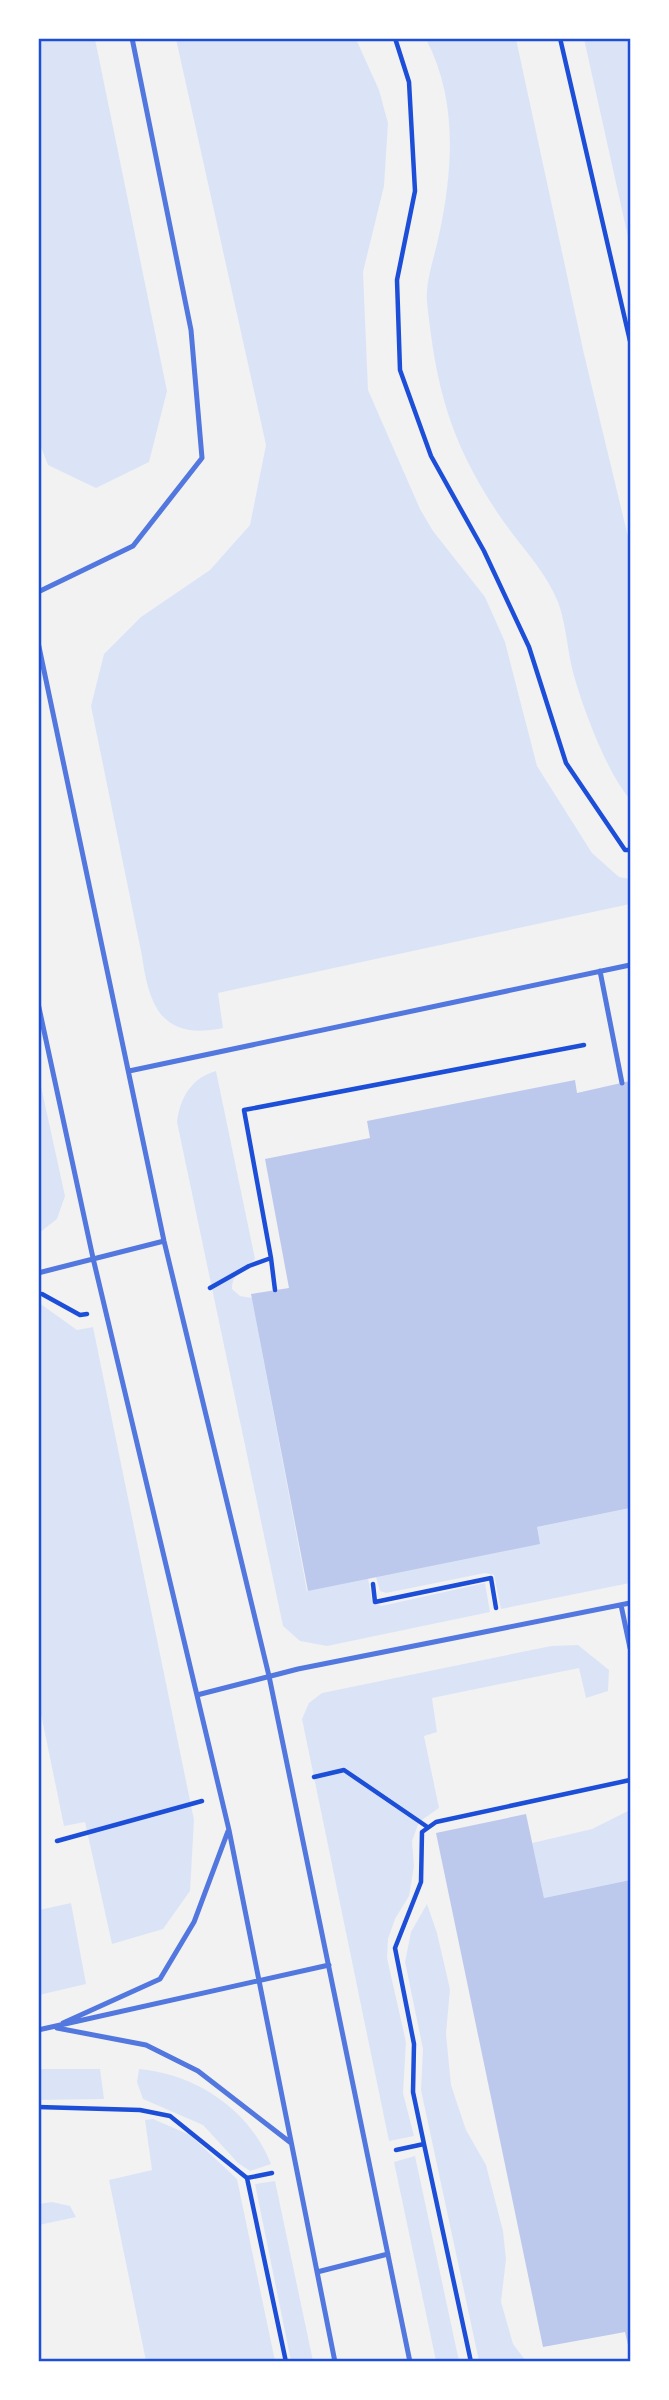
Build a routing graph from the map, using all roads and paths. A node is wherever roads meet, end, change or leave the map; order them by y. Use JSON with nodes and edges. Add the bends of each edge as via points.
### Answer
{"nodes":[{"id":1,"x":132,"y":38,"type":"edge"},
{"id":2,"x":395,"y":38,"type":"edge"},
{"id":3,"x":560,"y":38,"type":"edge"},
{"id":4,"x":631,"y":341,"type":"edge"},
{"id":5,"x":38,"y":593,"type":"edge"},
{"id":6,"x":38,"y":642,"type":"edge"},
{"id":7,"x":631,"y":850,"type":"edge"},
{"id":8,"x":631,"y":965,"type":"edge"},
{"id":9,"x":600,"y":971,"type":"junction"},
{"id":10,"x":38,"y":1003,"type":"edge"},
{"id":11,"x":584,"y":1045,"type":"dead end"},
{"id":12,"x":129,"y":1072,"type":"junction"},
{"id":13,"x":622,"y":1083,"type":"dead end"},
{"id":14,"x":164,"y":1241,"type":"junction"},
{"id":15,"x":93,"y":1258,"type":"junction"},
{"id":16,"x":271,"y":1258,"type":"junction"},
{"id":17,"x":38,"y":1273,"type":"edge"},
{"id":18,"x":210,"y":1288,"type":"dead end"},
{"id":19,"x":275,"y":1290,"type":"dead end"},
{"id":20,"x":38,"y":1292,"type":"edge"},
{"id":21,"x":95,"y":1313,"type":"dead end"},
{"id":22,"x":373,"y":1584,"type":"dead end"},
{"id":23,"x":631,"y":1603,"type":"edge"},
{"id":24,"x":621,"y":1605,"type":"junction"},
{"id":25,"x":499,"y":1630,"type":"junction"},
{"id":26,"x":631,"y":1648,"type":"edge"},
{"id":27,"x":270,"y":1676,"type":"junction"},
{"id":28,"x":197,"y":1695,"type":"junction"},
{"id":29,"x":314,"y":1777,"type":"dead end"},
{"id":30,"x":631,"y":1780,"type":"edge"},
{"id":31,"x":203,"y":1801,"type":"dead end"},
{"id":32,"x":426,"y":1826,"type":"junction"},
{"id":33,"x":229,"y":1830,"type":"junction"},
{"id":34,"x":57,"y":1841,"type":"dead end"},
{"id":35,"x":329,"y":1965,"type":"junction"},
{"id":36,"x":259,"y":1983,"type":"junction"},
{"id":37,"x":54,"y":2027,"type":"junction"},
{"id":38,"x":38,"y":2030,"type":"edge"},
{"id":39,"x":38,"y":2107,"type":"edge"},
{"id":40,"x":291,"y":2143,"type":"junction"},
{"id":41,"x":424,"y":2144,"type":"junction"},
{"id":42,"x":396,"y":2150,"type":"dead end"},
{"id":43,"x":272,"y":2173,"type":"dead end"},
{"id":44,"x":247,"y":2178,"type":"junction"},
{"id":45,"x":388,"y":2254,"type":"junction"},
{"id":46,"x":317,"y":2272,"type":"junction"},
{"id":47,"x":286,"y":2361,"type":"edge"},
{"id":48,"x":335,"y":2361,"type":"edge"},
{"id":49,"x":410,"y":2361,"type":"edge"},
{"id":50,"x":471,"y":2361,"type":"edge"}],
"edges":[{"from":1,"to":5,"type":"lane","via":[[191,330],[202,458],[133,547]]},
{"from":2,"to":7,"type":"path","via":[[408,82],[415,191],[397,280],[400,370],[431,456],[484,551],[529,647],[566,763],[625,850]]},
{"from":3,"to":4,"type":"path"},
{"from":6,"to":12,"type":"lane"},
{"from":8,"to":9,"type":"lane"},
{"from":9,"to":12,"type":"lane"},
{"from":9,"to":13,"type":"lane"},
{"from":10,"to":15,"type":"lane"},
{"from":11,"to":16,"type":"path","via":[[244,1110]]},
{"from":12,"to":14,"type":"lane"},
{"from":14,"to":15,"type":"lane"},
{"from":14,"to":27,"type":"lane"},
{"from":15,"to":17,"type":"lane"},
{"from":15,"to":28,"type":"lane"},
{"from":16,"to":18,"type":"path"},
{"from":16,"to":19,"type":"path"},
{"from":20,"to":21,"type":"path","via":[[80,1315]]},
{"from":22,"to":25,"type":"path","via":[[375,1602],[491,1578]]},
{"from":23,"to":24,"type":"lane"},
{"from":24,"to":25,"type":"lane"},
{"from":24,"to":26,"type":"lane"},
{"from":25,"to":27,"type":"lane"},
{"from":27,"to":28,"type":"lane"},
{"from":27,"to":35,"type":"lane"},
{"from":28,"to":33,"type":"lane"},
{"from":29,"to":32,"type":"path","via":[[344,1770]]},
{"from":30,"to":32,"type":"path"},
{"from":31,"to":34,"type":"path"},
{"from":32,"to":41,"type":"path","via":[[421,1882],[395,1948],[414,2044],[413,2092]]},
{"from":33,"to":36,"type":"lane"},
{"from":33,"to":37,"type":"lane","via":[[194,1922],[160,1979]]},
{"from":35,"to":36,"type":"lane"},
{"from":35,"to":45,"type":"lane"},
{"from":36,"to":37,"type":"lane"},
{"from":36,"to":40,"type":"lane"},
{"from":37,"to":38,"type":"lane"},
{"from":37,"to":40,"type":"lane","via":[[146,2045],[198,2071]]},
{"from":39,"to":44,"type":"path","via":[[140,2110],[170,2116]]},
{"from":40,"to":46,"type":"lane"},
{"from":41,"to":42,"type":"path"},
{"from":41,"to":50,"type":"path"},
{"from":43,"to":44,"type":"path"},
{"from":44,"to":47,"type":"path"},
{"from":45,"to":46,"type":"lane"},
{"from":45,"to":49,"type":"lane"},
{"from":46,"to":48,"type":"lane"}]}
